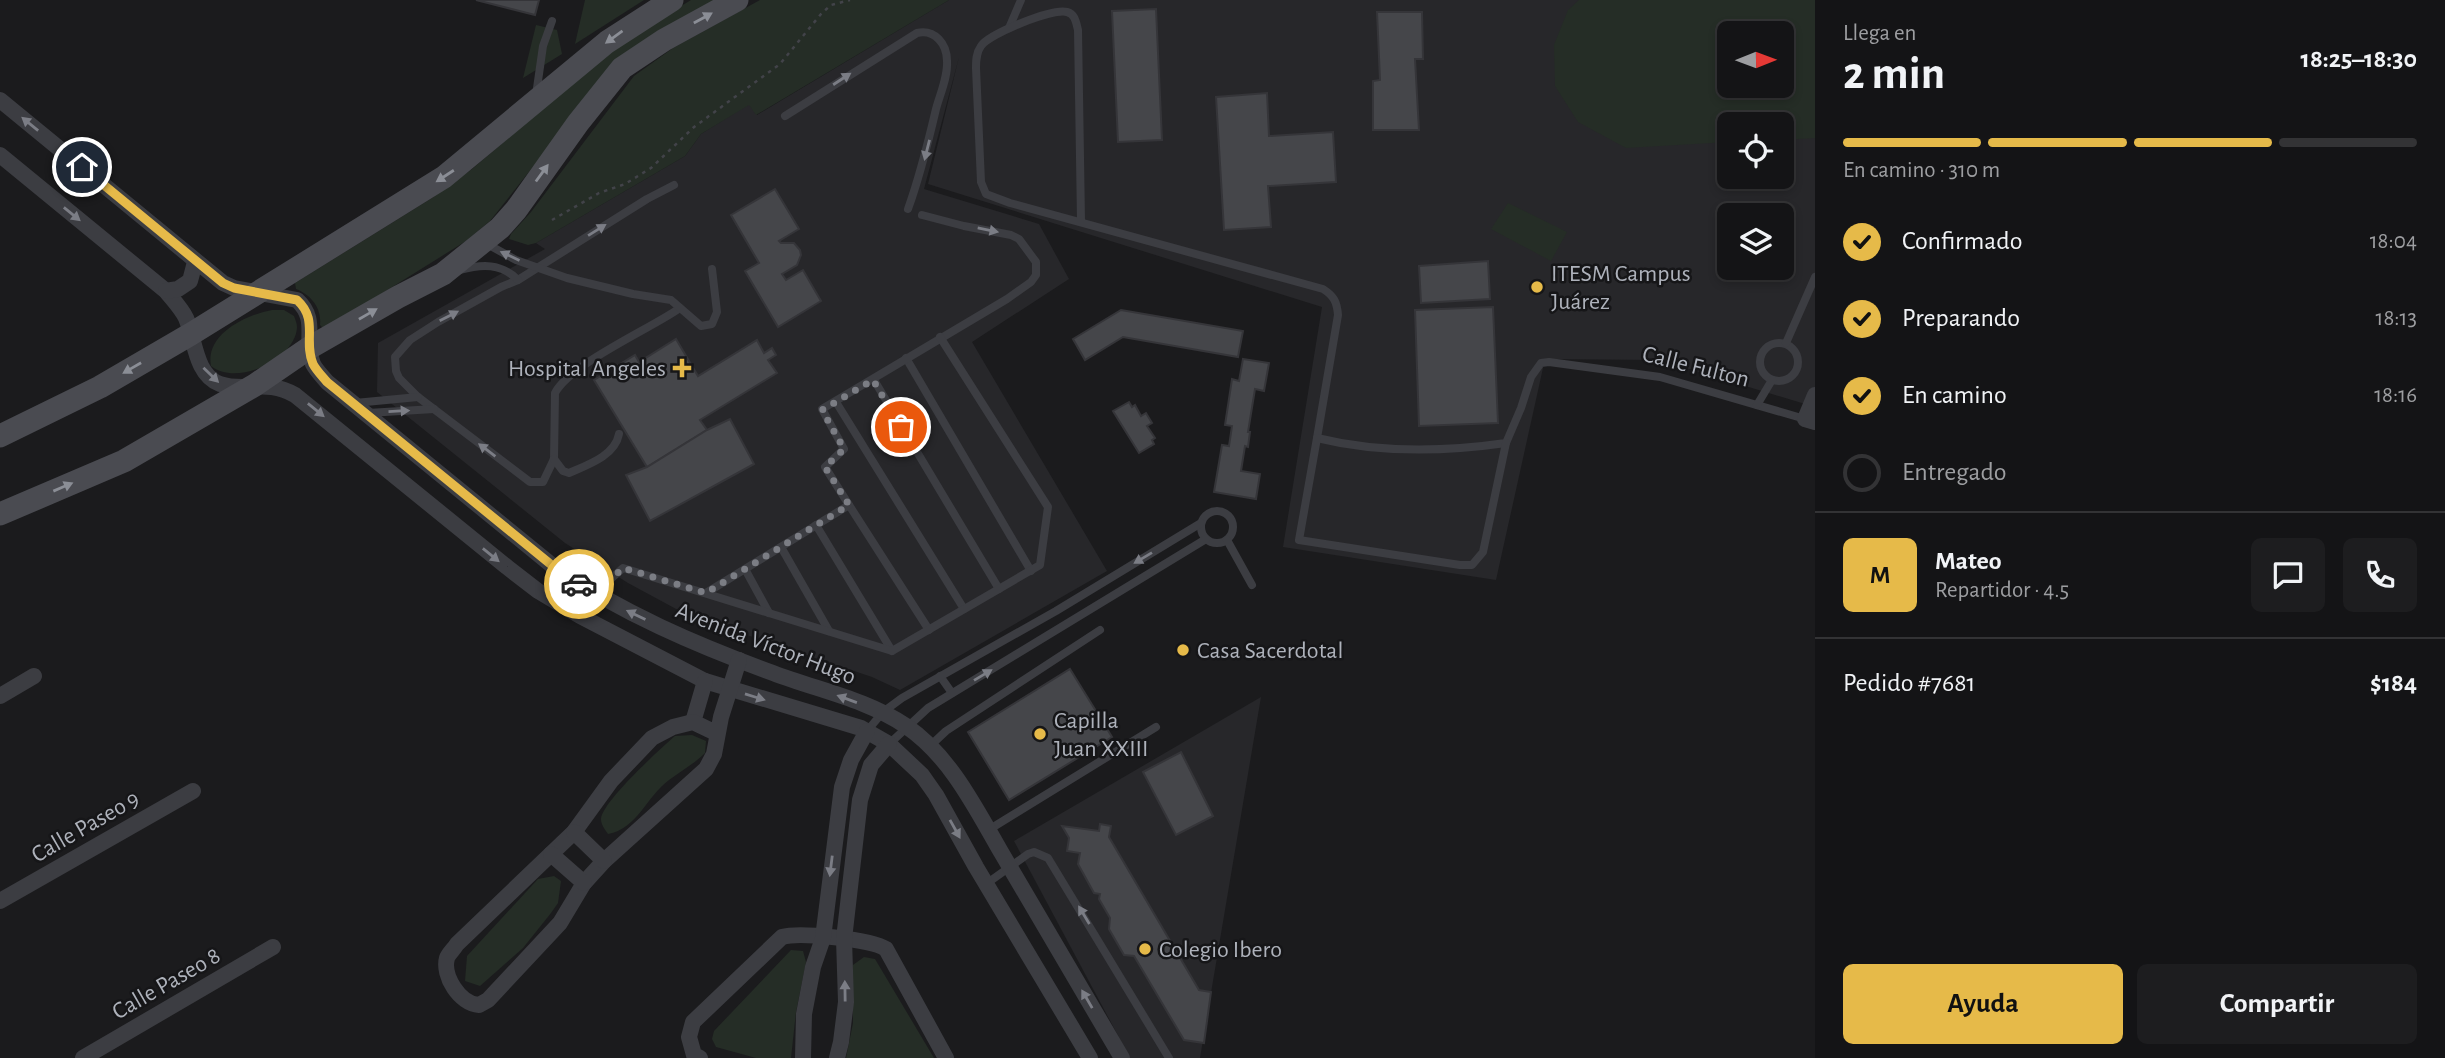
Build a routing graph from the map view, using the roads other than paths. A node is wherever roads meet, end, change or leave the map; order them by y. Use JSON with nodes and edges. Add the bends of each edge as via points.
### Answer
{"nodes":[{"id":1,"x":672,"y":0,"type":"edge"},
{"id":2,"x":737,"y":0,"type":"edge"},
{"id":3,"x":1021,"y":0,"type":"edge"},
{"id":4,"x":552,"y":20,"type":"dead end"},
{"id":5,"x":1009,"y":28,"type":"junction"},
{"id":6,"x":0,"y":100,"type":"edge"},
{"id":7,"x":536,"y":102,"type":"junction"},
{"id":8,"x":785,"y":116,"type":"dead end"},
{"id":9,"x":0,"y":155,"type":"edge"},
{"id":10,"x":674,"y":185,"type":"dead end"},
{"id":11,"x":908,"y":209,"type":"dead end"},
{"id":12,"x":922,"y":215,"type":"dead end"},
{"id":13,"x":1081,"y":221,"type":"junction"},
{"id":14,"x":483,"y":242,"type":"junction"},
{"id":15,"x":195,"y":261,"type":"junction"},
{"id":16,"x":539,"y":266,"type":"junction"},
{"id":17,"x":712,"y":269,"type":"dead end"},
{"id":18,"x":443,"y":274,"type":"junction"},
{"id":19,"x":1815,"y":277,"type":"edge"},
{"id":20,"x":518,"y":280,"type":"junction"},
{"id":21,"x":166,"y":292,"type":"junction"},
{"id":22,"x":261,"y":292,"type":"junction"},
{"id":23,"x":680,"y":308,"type":"junction"},
{"id":24,"x":191,"y":334,"type":"junction"},
{"id":25,"x":940,"y":337,"type":"junction"},
{"id":26,"x":1786,"y":344,"type":"junction"},
{"id":27,"x":309,"y":348,"type":"junction"},
{"id":28,"x":906,"y":358,"type":"junction"},
{"id":29,"x":873,"y":380,"type":"junction"},
{"id":30,"x":1772,"y":380,"type":"junction"},
{"id":31,"x":254,"y":385,"type":"junction"},
{"id":32,"x":1815,"y":395,"type":"edge"},
{"id":33,"x":418,"y":397,"type":"junction"},
{"id":34,"x":836,"y":402,"type":"junction"},
{"id":35,"x":1757,"y":405,"type":"junction"},
{"id":36,"x":359,"y":408,"type":"junction"},
{"id":37,"x":434,"y":409,"type":"junction"},
{"id":38,"x":1810,"y":421,"type":"edge"},
{"id":39,"x":619,"y":434,"type":"dead end"},
{"id":40,"x":0,"y":436,"type":"edge"},
{"id":41,"x":1317,"y":438,"type":"junction"},
{"id":42,"x":1506,"y":443,"type":"junction"},
{"id":43,"x":554,"y":459,"type":"junction"},
{"id":44,"x":849,"y":505,"type":"junction"},
{"id":45,"x":0,"y":514,"type":"edge"},
{"id":46,"x":1202,"y":523,"type":"junction"},
{"id":47,"x":816,"y":525,"type":"junction"},
{"id":48,"x":1206,"y":538,"type":"junction"},
{"id":49,"x":1227,"y":540,"type":"junction"},
{"id":50,"x":781,"y":547,"type":"junction"},
{"id":51,"x":554,"y":567,"type":"junction"},
{"id":52,"x":745,"y":569,"type":"junction"},
{"id":53,"x":1031,"y":571,"type":"junction"},
{"id":54,"x":1252,"y":585,"type":"dead end"},
{"id":55,"x":999,"y":589,"type":"junction"},
{"id":56,"x":538,"y":591,"type":"junction"},
{"id":57,"x":706,"y":593,"type":"junction"},
{"id":58,"x":594,"y":594,"type":"junction"},
{"id":59,"x":964,"y":609,"type":"junction"},
{"id":60,"x":1056,"y":611,"type":"junction"},
{"id":61,"x":769,"y":613,"type":"junction"},
{"id":62,"x":1065,"y":626,"type":"junction"},
{"id":63,"x":929,"y":630,"type":"junction"},
{"id":64,"x":1100,"y":630,"type":"dead end"},
{"id":65,"x":829,"y":631,"type":"junction"},
{"id":66,"x":892,"y":651,"type":"junction"},
{"id":67,"x":739,"y":660,"type":"junction"},
{"id":68,"x":34,"y":676,"type":"dead end"},
{"id":69,"x":940,"y":676,"type":"junction"},
{"id":70,"x":705,"y":681,"type":"junction"},
{"id":71,"x":729,"y":690,"type":"junction"},
{"id":72,"x":953,"y":693,"type":"junction"},
{"id":73,"x":0,"y":696,"type":"edge"},
{"id":74,"x":883,"y":712,"type":"junction"},
{"id":75,"x":693,"y":722,"type":"junction"},
{"id":76,"x":908,"y":727,"type":"junction"},
{"id":77,"x":1156,"y":727,"type":"dead end"},
{"id":78,"x":867,"y":731,"type":"junction"},
{"id":79,"x":716,"y":733,"type":"junction"},
{"id":80,"x":889,"y":744,"type":"junction"},
{"id":81,"x":930,"y":746,"type":"junction"},
{"id":82,"x":958,"y":781,"type":"junction"},
{"id":83,"x":193,"y":790,"type":"dead end"},
{"id":84,"x":936,"y":795,"type":"junction"},
{"id":85,"x":837,"y":816,"type":"junction"},
{"id":86,"x":859,"y":820,"type":"junction"},
{"id":87,"x":989,"y":829,"type":"junction"},
{"id":88,"x":574,"y":832,"type":"junction"},
{"id":89,"x":551,"y":854,"type":"junction"},
{"id":90,"x":1006,"y":859,"type":"junction"},
{"id":91,"x":604,"y":861,"type":"junction"},
{"id":92,"x":976,"y":867,"type":"junction"},
{"id":93,"x":584,"y":883,"type":"junction"},
{"id":94,"x":986,"y":884,"type":"junction"},
{"id":95,"x":0,"y":901,"type":"edge"},
{"id":96,"x":823,"y":938,"type":"junction"},
{"id":97,"x":844,"y":939,"type":"junction"},
{"id":98,"x":273,"y":947,"type":"dead end"},
{"id":99,"x":83,"y":1058,"type":"edge"},
{"id":100,"x":700,"y":1058,"type":"edge"},
{"id":101,"x":803,"y":1058,"type":"edge"},
{"id":102,"x":837,"y":1058,"type":"edge"},
{"id":103,"x":946,"y":1058,"type":"edge"},
{"id":104,"x":1090,"y":1058,"type":"edge"},
{"id":105,"x":1122,"y":1058,"type":"edge"},
{"id":106,"x":1169,"y":1058,"type":"edge"}],
"edges":[{"from":1,"to":7,"type":"main road","one_way":true,"via":[[616,34]]},
{"from":14,"to":2,"type":"main road","one_way":true,"via":[[516,210],[622,68]]},
{"from":3,"to":5,"type":"lane"},
{"from":4,"to":7,"type":"lane","via":[[543,46]]},
{"from":5,"to":13,"type":"lane","via":[[1060,12],[1070,13],[1076,22]]},
{"from":5,"to":13,"type":"lane","via":[[986,41],[976,59],[983,189],[990,197]]},
{"from":15,"to":6,"type":"street","one_way":true},
{"from":7,"to":22,"type":"main road","one_way":true,"via":[[444,177]]},
{"from":8,"to":11,"type":"lane","one_way":true,"via":[[917,33],[934,35],[946,49],[947,71]]},
{"from":9,"to":21,"type":"street","one_way":true},
{"from":16,"to":10,"type":"lane","one_way":true},
{"from":12,"to":25,"type":"lane","one_way":true,"via":[[1011,235],[1036,262],[1031,282]]},
{"from":13,"to":41,"type":"lane","via":[[1333,295],[1338,315]]},
{"from":16,"to":14,"type":"lane","one_way":true,"via":[[516,260]]},
{"from":14,"to":18,"type":"main road"},
{"from":15,"to":21,"type":"street","via":[[190,281]]},
{"from":15,"to":22,"type":"street","via":[[223,283]]},
{"from":16,"to":20,"type":"lane"},
{"from":16,"to":23,"type":"lane","via":[[567,278],[671,300]]},
{"from":17,"to":23,"type":"lane","via":[[717,312],[712,324],[701,326]]},
{"from":18,"to":20,"type":"lane","via":[[493,265]]},
{"from":27,"to":18,"type":"main road","one_way":true},
{"from":19,"to":26,"type":"lane"},
{"from":33,"to":20,"type":"lane","one_way":true,"via":[[399,379],[395,357],[399,350],[438,322]]},
{"from":21,"to":24,"type":"street","via":[[185,316]]},
{"from":22,"to":24,"type":"main road"},
{"from":22,"to":27,"type":"street","via":[[297,300],[304,307],[309,319]]},
{"from":23,"to":43,"type":"lane","via":[[559,385]]},
{"from":24,"to":31,"type":"street","one_way":true,"via":[[211,380],[229,386]]},
{"from":24,"to":40,"type":"main road","one_way":true,"via":[[100,387]]},
{"from":25,"to":28,"type":"lane"},
{"from":25,"to":53,"type":"lane","via":[[1048,507],[1040,565]]},
{"from":26,"to":30,"type":"lane","via":[[1771,344],[1761,355],[1761,370]]},
{"from":26,"to":30,"type":"lane","via":[[1797,354],[1797,369],[1787,380]]},
{"from":27,"to":31,"type":"main road"},
{"from":27,"to":36,"type":"street","name":"Avenida Víctor Hugo","via":[[317,370]]},
{"from":28,"to":29,"type":"lane"},
{"from":28,"to":53,"type":"lane"},
{"from":29,"to":34,"type":"lane"},
{"from":29,"to":55,"type":"lane"},
{"from":30,"to":35,"type":"lane"},
{"from":45,"to":31,"type":"main road","one_way":true,"via":[[124,461]]},
{"from":31,"to":56,"type":"street","name":"Avenida Víctor Hugo","one_way":true,"via":[[285,389],[311,407]]},
{"from":32,"to":38,"type":"street"},
{"from":33,"to":36,"type":"lane"},
{"from":33,"to":37,"type":"lane"},
{"from":34,"to":44,"type":"lane","via":[[822,410],[844,449],[825,467]]},
{"from":34,"to":59,"type":"lane"},
{"from":35,"to":38,"type":"lane","name":"Calle Fulton"},
{"from":35,"to":42,"type":"lane","name":"Calle Fulton","via":[[1660,377],[1541,363]]},
{"from":36,"to":37,"type":"lane","one_way":true},
{"from":36,"to":51,"type":"street","name":"Avenida Víctor Hugo"},
{"from":43,"to":37,"type":"lane","one_way":true,"via":[[543,482],[530,482]]},
{"from":39,"to":43,"type":"lane","via":[[608,453],[569,473]]},
{"from":41,"to":42,"type":"lane","via":[[1375,448]]},
{"from":41,"to":42,"type":"lane","via":[[1298,540],[1460,565],[1472,565],[1483,552]]},
{"from":44,"to":47,"type":"lane"},
{"from":44,"to":63,"type":"lane"},
{"from":46,"to":48,"type":"lane"},
{"from":46,"to":49,"type":"lane","via":[[1213,511],[1229,514],[1234,525]]},
{"from":46,"to":60,"type":"lane","one_way":true},
{"from":47,"to":50,"type":"lane"},
{"from":47,"to":66,"type":"lane"},
{"from":48,"to":49,"type":"lane","via":[[1217,543]]},
{"from":48,"to":62,"type":"lane"},
{"from":49,"to":54,"type":"lane"},
{"from":50,"to":52,"type":"lane"},
{"from":50,"to":65,"type":"lane"},
{"from":51,"to":56,"type":"street"},
{"from":51,"to":58,"type":"street","name":"Avenida Víctor Hugo"},
{"from":52,"to":57,"type":"lane"},
{"from":52,"to":61,"type":"lane"},
{"from":53,"to":55,"type":"lane"},
{"from":55,"to":59,"type":"lane"},
{"from":56,"to":70,"type":"street","name":"Avenida Víctor Hugo"},
{"from":57,"to":58,"type":"lane","via":[[623,568]]},
{"from":57,"to":61,"type":"lane"},
{"from":67,"to":58,"type":"street","name":"Avenida Víctor Hugo","one_way":true},
{"from":59,"to":63,"type":"lane"},
{"from":60,"to":62,"type":"lane"},
{"from":60,"to":69,"type":"lane"},
{"from":61,"to":65,"type":"lane"},
{"from":72,"to":62,"type":"lane","one_way":true},
{"from":63,"to":66,"type":"lane"},
{"from":64,"to":81,"type":"lane"},
{"from":65,"to":66,"type":"lane"},
{"from":67,"to":71,"type":"street"},
{"from":74,"to":67,"type":"street","name":"Avenida Víctor Hugo","one_way":true},
{"from":68,"to":73,"type":"street"},
{"from":69,"to":72,"type":"lane"},
{"from":69,"to":74,"type":"lane"},
{"from":70,"to":71,"type":"street","name":"Avenida Víctor Hugo"},
{"from":70,"to":75,"type":"street"},
{"from":71,"to":78,"type":"street","name":"Avenida Víctor Hugo","one_way":true},
{"from":71,"to":79,"type":"street"},
{"from":72,"to":76,"type":"lane"},
{"from":74,"to":76,"type":"street","name":"Avenida Víctor Hugo"},
{"from":74,"to":78,"type":"lane"},
{"from":75,"to":79,"type":"street"},
{"from":75,"to":88,"type":"street","via":[[652,738],[611,781]]},
{"from":76,"to":80,"type":"lane"},
{"from":76,"to":81,"type":"street","name":"Avenida Víctor Hugo"},
{"from":77,"to":87,"type":"lane"},
{"from":78,"to":80,"type":"street","name":"Avenida Víctor Hugo"},
{"from":78,"to":85,"type":"street","via":[[851,760]]},
{"from":79,"to":91,"type":"street","via":[[714,754],[698,778]]},
{"from":80,"to":84,"type":"street","name":"Avenida Víctor Hugo"},
{"from":80,"to":86,"type":"street","via":[[871,765]]},
{"from":81,"to":82,"type":"street","name":"Avenida Víctor Hugo"},
{"from":82,"to":84,"type":"street"},
{"from":82,"to":87,"type":"street","name":"Avenida Víctor Hugo"},
{"from":83,"to":95,"type":"street","name":"Calle Paseo 9"},
{"from":84,"to":92,"type":"street","name":"Avenida Víctor Hugo","one_way":true},
{"from":85,"to":86,"type":"street"},
{"from":85,"to":96,"type":"street","one_way":true},
{"from":86,"to":97,"type":"street"},
{"from":87,"to":90,"type":"street","name":"Avenida Víctor Hugo"},
{"from":88,"to":89,"type":"street"},
{"from":88,"to":91,"type":"street"},
{"from":89,"to":93,"type":"street"},
{"from":89,"to":93,"type":"street","via":[[450,953],[447,974],[468,1002],[479,1005],[488,1000],[560,923]]},
{"from":90,"to":92,"type":"street"},
{"from":90,"to":94,"type":"lane"},
{"from":105,"to":90,"type":"street","name":"Avenida Víctor Hugo","one_way":true},
{"from":106,"to":90,"type":"lane","one_way":true,"via":[[1048,858],[1034,852]]},
{"from":91,"to":93,"type":"street"},
{"from":92,"to":94,"type":"street","name":"Avenida Víctor Hugo"},
{"from":94,"to":104,"type":"street","name":"Avenida Víctor Hugo"},
{"from":96,"to":97,"type":"street"},
{"from":96,"to":100,"type":"street","via":[[782,937],[693,1022],[689,1037],[694,1055]]},
{"from":96,"to":101,"type":"street","via":[[803,1014]]},
{"from":102,"to":97,"type":"street","one_way":true,"via":[[846,1002]]},
{"from":97,"to":103,"type":"street","via":[[886,949]]},
{"from":98,"to":99,"type":"street","name":"Calle Paseo 8"}]}
